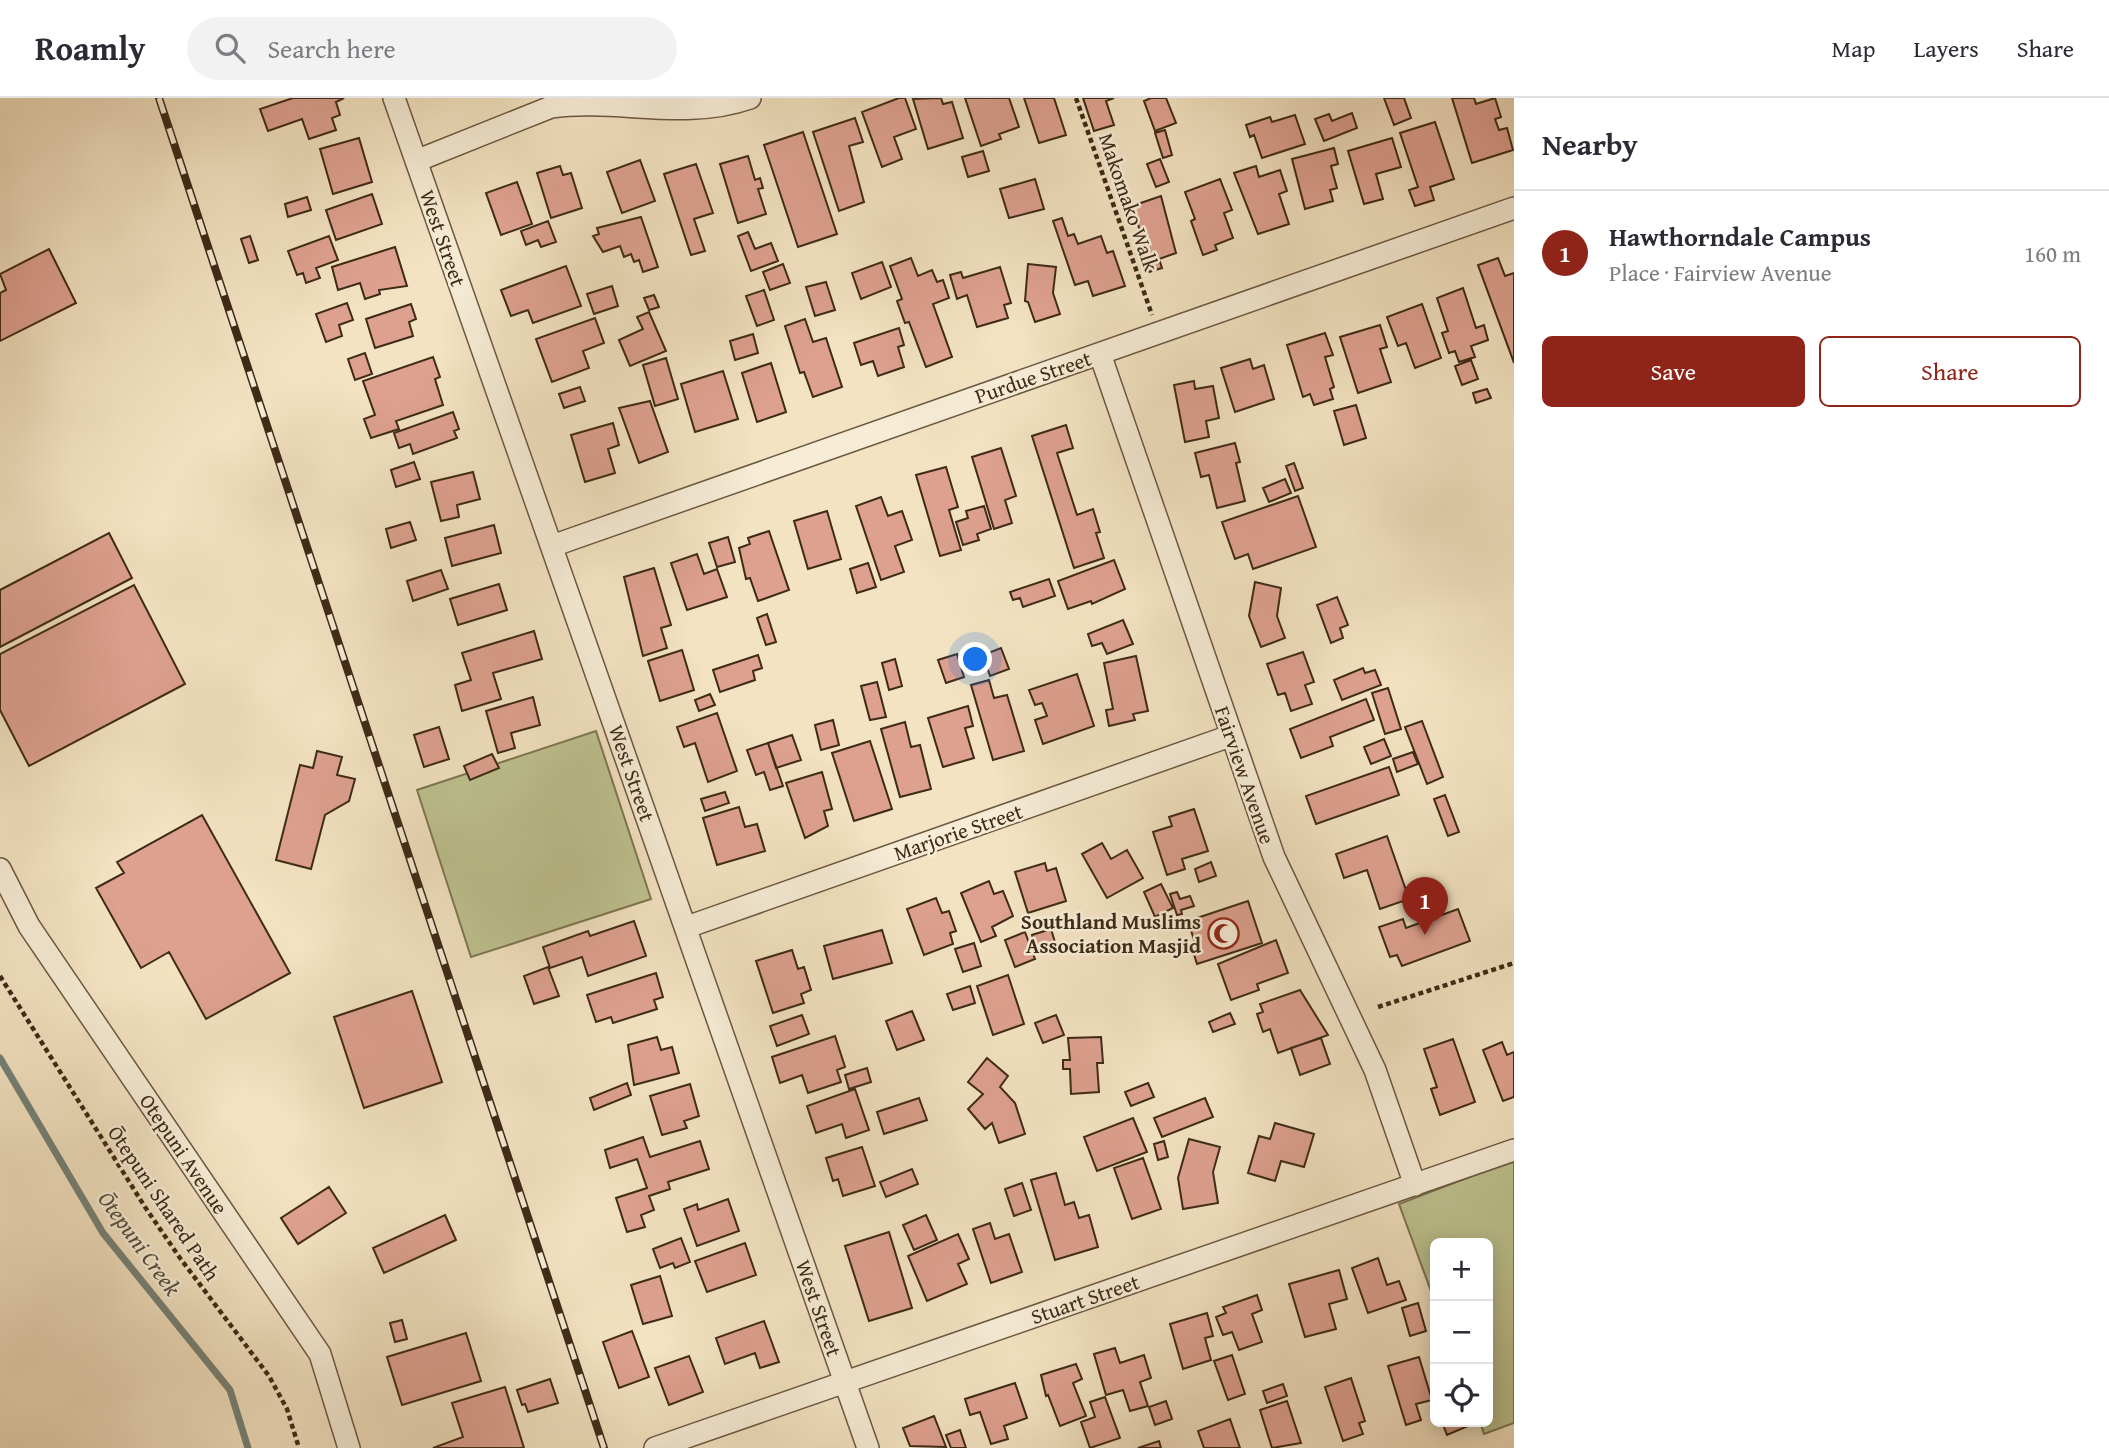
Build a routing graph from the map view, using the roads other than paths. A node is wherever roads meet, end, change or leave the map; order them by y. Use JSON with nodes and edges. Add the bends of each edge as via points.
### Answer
{"nodes":[{"id":1,"x":394,"y":98,"type":"edge"},
{"id":2,"x":750,"y":98,"type":"edge"},
{"id":3,"x":416,"y":161,"type":"junction"},
{"id":4,"x":1514,"y":208,"type":"edge"},
{"id":5,"x":1100,"y":354,"type":"junction"},
{"id":6,"x":552,"y":546,"type":"junction"},
{"id":7,"x":1230,"y":736,"type":"junction"},
{"id":8,"x":0,"y":869,"type":"edge"},
{"id":9,"x":687,"y":927,"type":"junction"},
{"id":10,"x":1514,"y":1150,"type":"edge"},
{"id":11,"x":1415,"y":1185,"type":"junction"},
{"id":12,"x":845,"y":1383,"type":"junction"},
{"id":13,"x":349,"y":1448,"type":"edge"},
{"id":14,"x":655,"y":1448,"type":"edge"},
{"id":15,"x":868,"y":1448,"type":"edge"}],
"edges":[{"from":1,"to":3,"type":"street","name":"West Street"},
{"from":2,"to":3,"type":"street","via":[[697,109],[574,102]]},
{"from":3,"to":6,"type":"street","name":"West Street"},
{"from":4,"to":5,"type":"street","name":"Purdue Street"},
{"from":5,"to":6,"type":"street","name":"Purdue Street"},
{"from":5,"to":7,"type":"street","name":"Fairview Avenue"},
{"from":6,"to":9,"type":"street","name":"West Street"},
{"from":7,"to":9,"type":"street","name":"Marjorie Street"},
{"from":7,"to":11,"type":"street","name":"Fairview Avenue","via":[[1274,857],[1375,1070]]},
{"from":8,"to":13,"type":"street","name":"Otepuni Avenue","via":[[29,926],[320,1354]]},
{"from":9,"to":12,"type":"street","name":"West Street"},
{"from":10,"to":11,"type":"street","name":"Stuart Street"},
{"from":11,"to":12,"type":"street","name":"Stuart Street"},
{"from":12,"to":14,"type":"street","name":"Stuart Street"},
{"from":12,"to":15,"type":"street","name":"West Street"}]}
